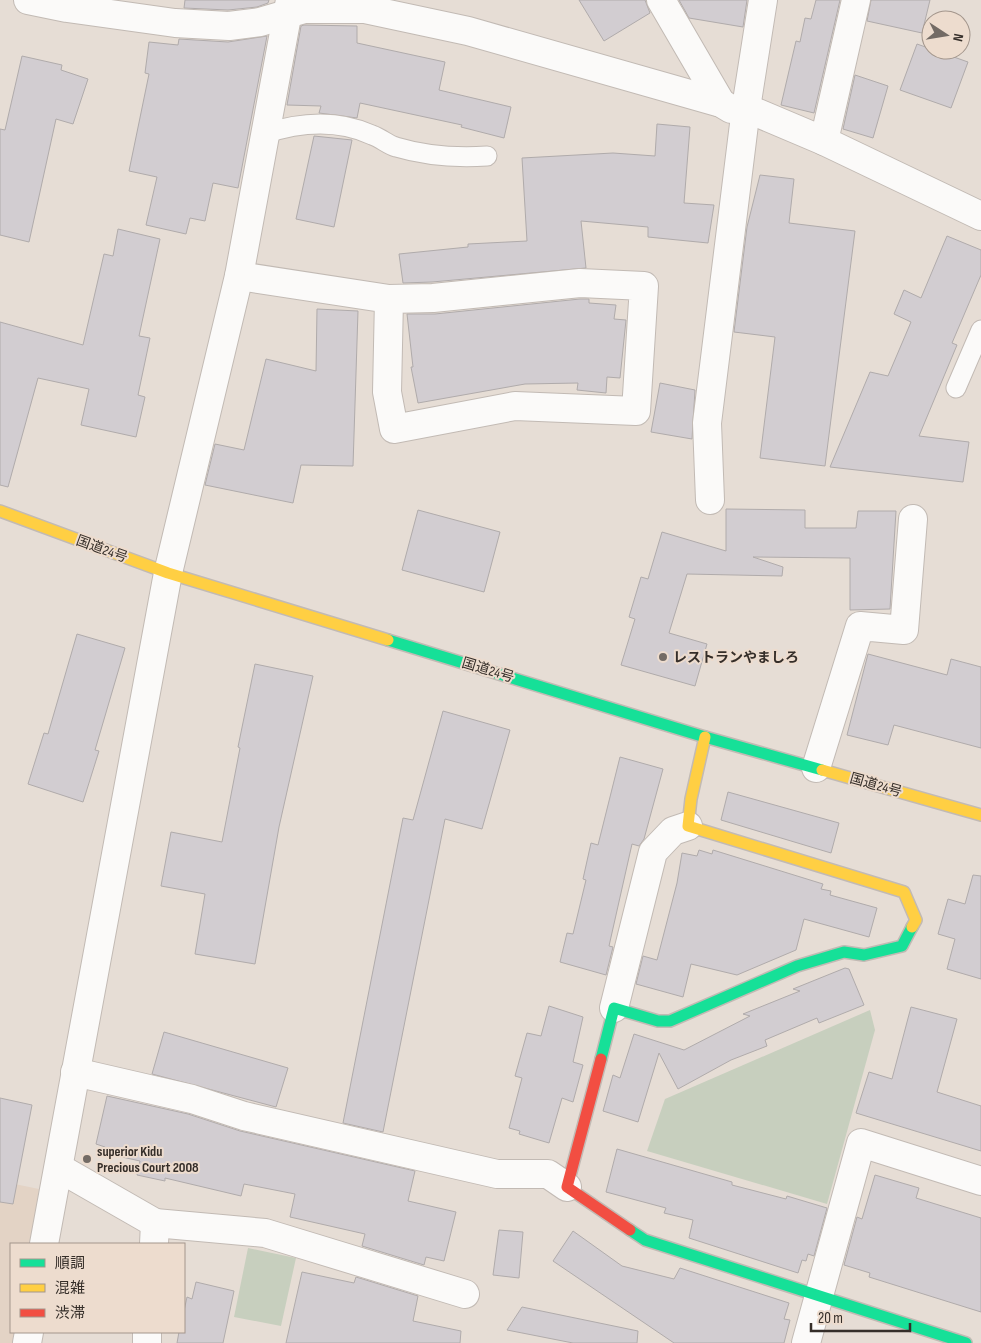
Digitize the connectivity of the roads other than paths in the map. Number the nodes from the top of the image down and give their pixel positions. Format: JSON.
{"nodes":[{"id":1,"x":28,"y":0,"type":"edge"},
{"id":2,"x":661,"y":0,"type":"edge"},
{"id":3,"x":763,"y":0,"type":"edge"},
{"id":4,"x":856,"y":0,"type":"edge"},
{"id":5,"x":288,"y":8,"type":"edge"},
{"id":6,"x":734,"y":105,"type":"junction"},
{"id":7,"x":264,"y":134,"type":"junction"},
{"id":8,"x":824,"y":141,"type":"junction"},
{"id":9,"x":487,"y":156,"type":"dead end"},
{"id":10,"x":981,"y":216,"type":"edge"},
{"id":11,"x":239,"y":276,"type":"junction"},
{"id":12,"x":389,"y":299,"type":"junction"},
{"id":13,"x":981,"y":330,"type":"edge"},
{"id":14,"x":956,"y":388,"type":"dead end"},
{"id":15,"x":710,"y":500,"type":"dead end"},
{"id":16,"x":0,"y":511,"type":"edge"},
{"id":17,"x":913,"y":519,"type":"dead end"},
{"id":18,"x":168,"y":573,"type":"junction"},
{"id":19,"x":705,"y":736,"type":"junction"},
{"id":20,"x":816,"y":768,"type":"junction"},
{"id":21,"x":981,"y":815,"type":"edge"},
{"id":22,"x":688,"y":826,"type":"junction"},
{"id":23,"x":614,"y":1008,"type":"junction"},
{"id":24,"x":75,"y":1072,"type":"junction"},
{"id":25,"x":59,"y":1168,"type":"junction"},
{"id":26,"x":981,"y":1181,"type":"edge"},
{"id":27,"x":567,"y":1187,"type":"junction"},
{"id":28,"x":154,"y":1234,"type":"edge"},
{"id":29,"x":44,"y":1243,"type":"edge"},
{"id":30,"x":465,"y":1294,"type":"dead end"},
{"id":31,"x":820,"y":1295,"type":"junction"},
{"id":32,"x":806,"y":1343,"type":"edge"},
{"id":33,"x":966,"y":1343,"type":"edge"}],
"edges":[{"from":1,"to":5,"type":"street"},
{"from":2,"to":6,"type":"street"},
{"from":3,"to":6,"type":"street"},
{"from":4,"to":8,"type":"street"},
{"from":5,"to":6,"type":"street"},
{"from":5,"to":7,"type":"street"},
{"from":6,"to":8,"type":"street"},
{"from":6,"to":15,"type":"street"},
{"from":7,"to":9,"type":"lane"},
{"from":7,"to":11,"type":"street"},
{"from":8,"to":10,"type":"street"},
{"from":11,"to":12,"type":"street"},
{"from":11,"to":18,"type":"street"},
{"from":12,"to":12,"type":"street"},
{"from":13,"to":14,"type":"lane"},
{"from":16,"to":18,"type":"main road","name":"国道24号"},
{"from":17,"to":20,"type":"street"},
{"from":18,"to":19,"type":"main road","name":"国道24号"},
{"from":18,"to":24,"type":"street"},
{"from":19,"to":20,"type":"main road","name":"国道24号"},
{"from":19,"to":22,"type":"main road"},
{"from":20,"to":21,"type":"main road","name":"国道24号"},
{"from":22,"to":23,"type":"street"},
{"from":22,"to":23,"type":"main road"},
{"from":23,"to":27,"type":"main road"},
{"from":24,"to":25,"type":"street"},
{"from":24,"to":27,"type":"street"},
{"from":25,"to":28,"type":"street"},
{"from":25,"to":29,"type":"street"},
{"from":26,"to":31,"type":"street"},
{"from":27,"to":31,"type":"main road"},
{"from":28,"to":30,"type":"street"},
{"from":31,"to":32,"type":"street"},
{"from":31,"to":33,"type":"main road"}]}
